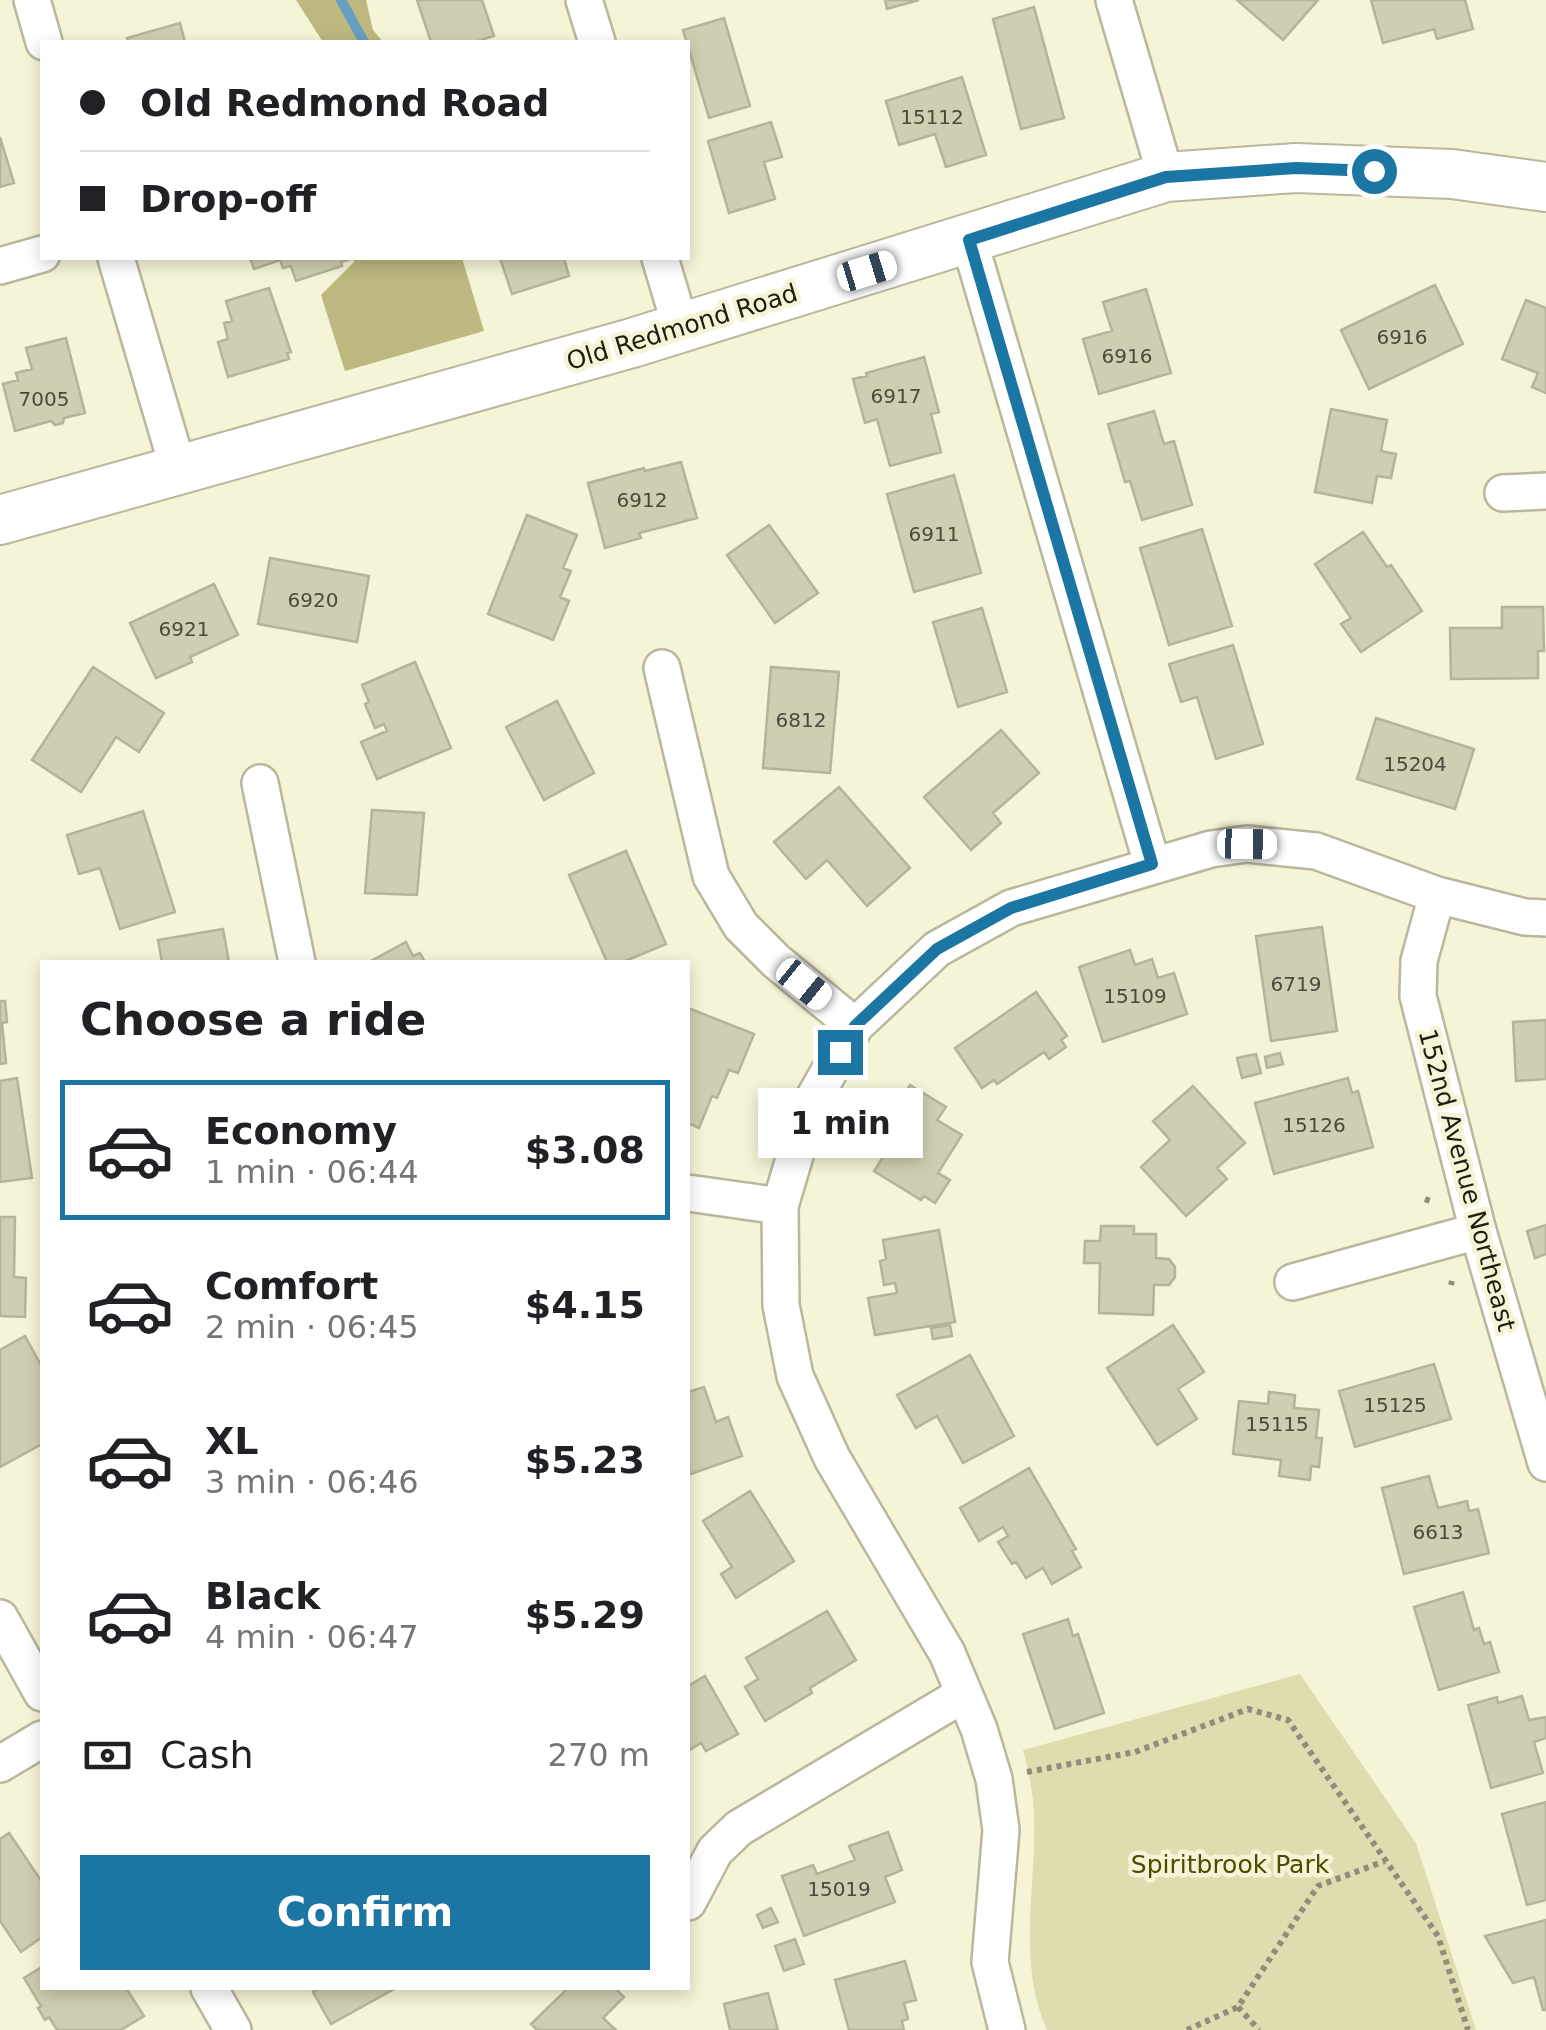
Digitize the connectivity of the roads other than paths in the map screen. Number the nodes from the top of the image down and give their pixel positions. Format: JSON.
{"nodes":[{"id":1,"x":32,"y":0,"type":"edge"},
{"id":2,"x":584,"y":0,"type":"edge"},
{"id":3,"x":1114,"y":0,"type":"edge"},
{"id":4,"x":43,"y":40,"type":"edge"},
{"id":5,"x":596,"y":40,"type":"edge"},
{"id":6,"x":1166,"y":177,"type":"junction"},
{"id":7,"x":1546,"y":188,"type":"edge"},
{"id":8,"x":969,"y":240,"type":"junction"},
{"id":9,"x":40,"y":255,"type":"edge"},
{"id":10,"x":117,"y":260,"type":"edge"},
{"id":11,"x":661,"y":260,"type":"edge"},
{"id":12,"x":0,"y":266,"type":"edge"},
{"id":13,"x":681,"y":328,"type":"junction"},
{"id":14,"x":178,"y":468,"type":"junction"},
{"id":15,"x":1546,"y":492,"type":"edge"},
{"id":16,"x":1503,"y":493,"type":"dead end"},
{"id":17,"x":0,"y":520,"type":"edge"},
{"id":18,"x":662,"y":668,"type":"dead end"},
{"id":19,"x":260,"y":783,"type":"dead end"},
{"id":20,"x":1152,"y":864,"type":"junction"},
{"id":21,"x":1437,"y":895,"type":"junction"},
{"id":22,"x":1546,"y":918,"type":"edge"},
{"id":23,"x":297,"y":960,"type":"edge"},
{"id":24,"x":855,"y":1026,"type":"junction"},
{"id":25,"x":690,"y":1194,"type":"edge"},
{"id":26,"x":780,"y":1206,"type":"junction"},
{"id":27,"x":1478,"y":1231,"type":"junction"},
{"id":28,"x":1292,"y":1282,"type":"dead end"},
{"id":29,"x":1546,"y":1463,"type":"edge"},
{"id":30,"x":0,"y":1618,"type":"edge"},
{"id":31,"x":40,"y":1688,"type":"edge"},
{"id":32,"x":964,"y":1694,"type":"junction"},
{"id":33,"x":40,"y":1740,"type":"edge"},
{"id":34,"x":0,"y":1764,"type":"edge"},
{"id":35,"x":690,"y":1898,"type":"edge"},
{"id":36,"x":211,"y":1990,"type":"edge"},
{"id":37,"x":234,"y":2030,"type":"edge"},
{"id":38,"x":1007,"y":2030,"type":"edge"}],
"edges":[{"from":1,"to":4,"type":"street"},
{"from":2,"to":5,"type":"street"},
{"from":3,"to":6,"type":"street"},
{"from":6,"to":7,"type":"main road","name":"Old Redmond Road"},
{"from":6,"to":8,"type":"main road","name":"Old Redmond Road"},
{"from":8,"to":13,"type":"main road","name":"Old Redmond Road"},
{"from":8,"to":20,"type":"street"},
{"from":9,"to":12,"type":"street"},
{"from":10,"to":14,"type":"street"},
{"from":11,"to":13,"type":"street"},
{"from":13,"to":14,"type":"main road","name":"Old Redmond Road"},
{"from":14,"to":17,"type":"main road","name":"Old Redmond Road"},
{"from":15,"to":16,"type":"street"},
{"from":18,"to":24,"type":"street"},
{"from":19,"to":23,"type":"street"},
{"from":20,"to":21,"type":"street"},
{"from":20,"to":24,"type":"street"},
{"from":21,"to":22,"type":"street"},
{"from":21,"to":27,"type":"street","name":"152nd Avenue Northeast"},
{"from":24,"to":26,"type":"street"},
{"from":25,"to":26,"type":"street"},
{"from":26,"to":32,"type":"street"},
{"from":27,"to":28,"type":"street"},
{"from":27,"to":29,"type":"street","name":"152nd Avenue Northeast"},
{"from":30,"to":31,"type":"street"},
{"from":32,"to":35,"type":"street"},
{"from":32,"to":38,"type":"street"},
{"from":33,"to":34,"type":"street"},
{"from":36,"to":37,"type":"street"}]}
